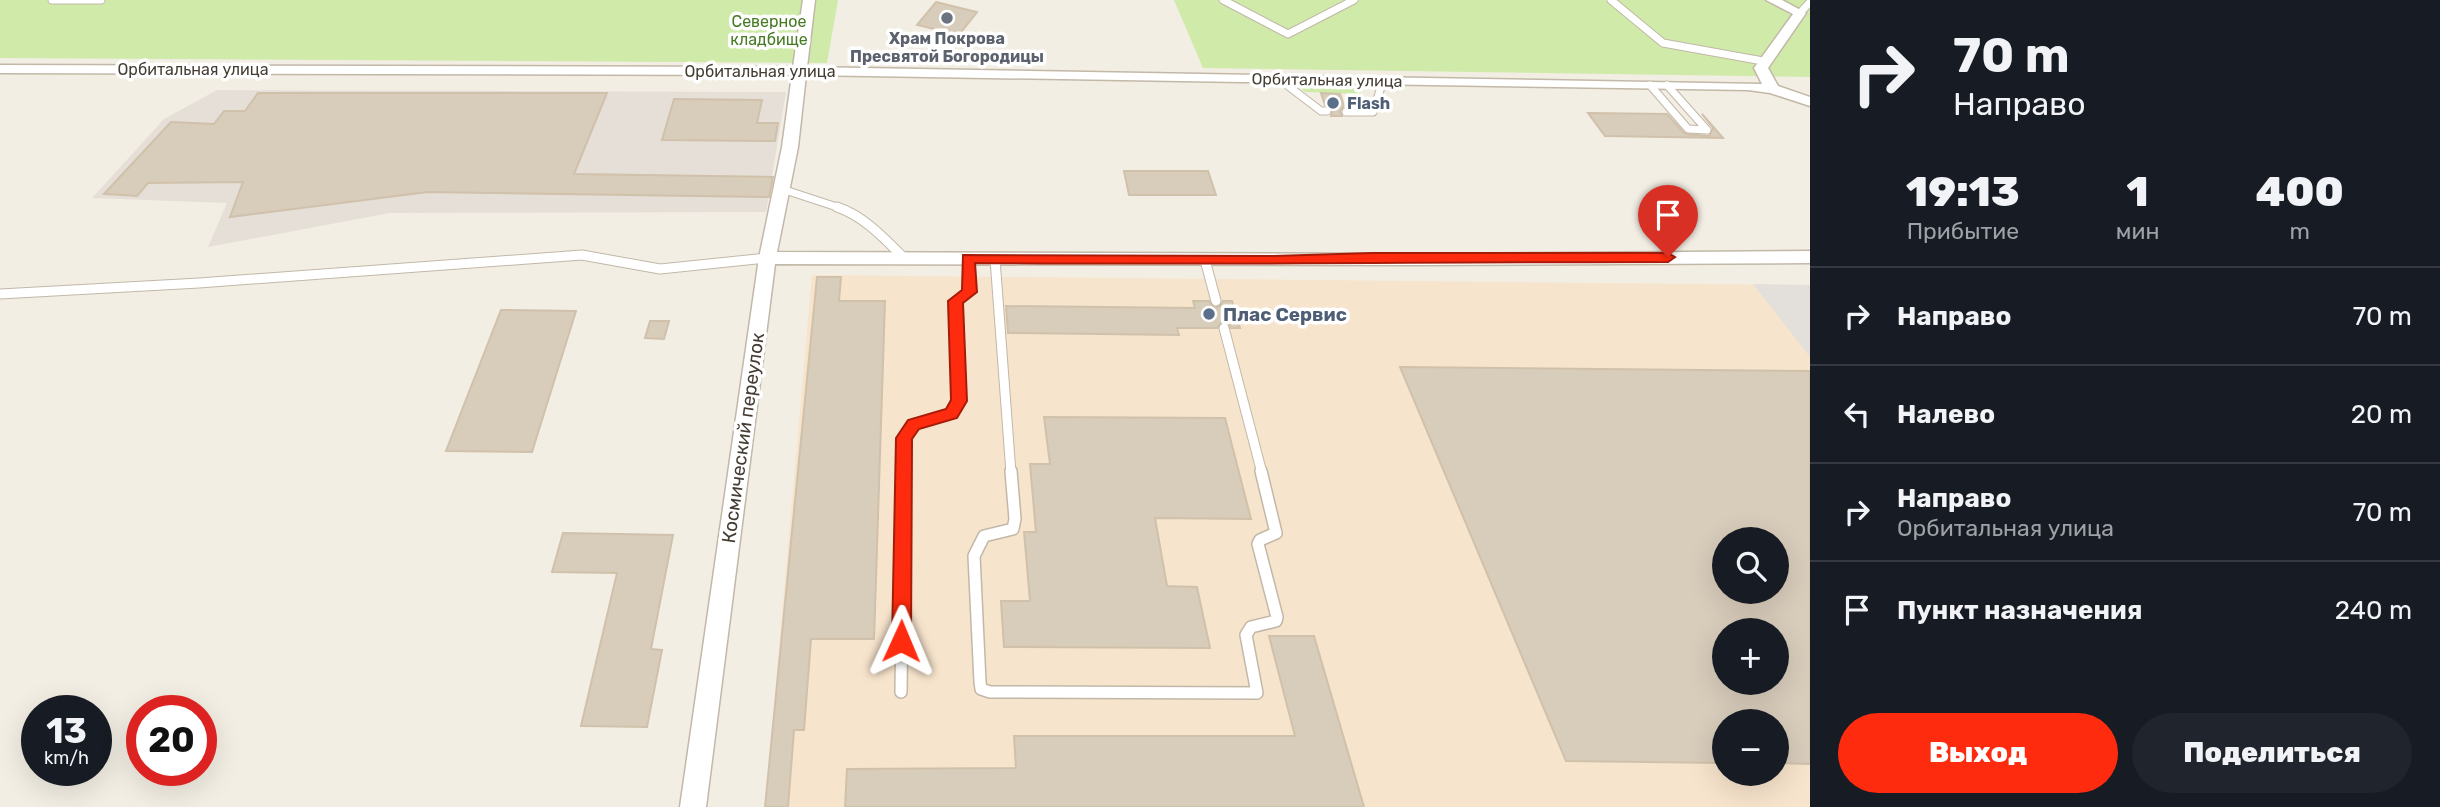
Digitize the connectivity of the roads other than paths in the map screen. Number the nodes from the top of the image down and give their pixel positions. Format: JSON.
{"nodes":[{"id":1,"x":52,"y":0,"type":"edge"},
{"id":2,"x":101,"y":0,"type":"edge"},
{"id":3,"x":809,"y":0,"type":"edge"},
{"id":4,"x":1223,"y":0,"type":"edge"},
{"id":5,"x":1354,"y":0,"type":"edge"},
{"id":6,"x":1611,"y":0,"type":"edge"},
{"id":7,"x":1772,"y":0,"type":"edge"},
{"id":8,"x":1810,"y":2,"type":"edge"},
{"id":9,"x":1800,"y":13,"type":"junction"},
{"id":10,"x":1763,"y":61,"type":"junction"},
{"id":11,"x":0,"y":69,"type":"edge"},
{"id":12,"x":799,"y":71,"type":"junction"},
{"id":13,"x":1279,"y":79,"type":"junction"},
{"id":14,"x":1383,"y":81,"type":"junction"},
{"id":15,"x":1650,"y":85,"type":"junction"},
{"id":16,"x":1667,"y":85,"type":"junction"},
{"id":17,"x":1772,"y":89,"type":"junction"},
{"id":18,"x":1810,"y":103,"type":"edge"},
{"id":19,"x":1326,"y":111,"type":"dead end"},
{"id":20,"x":1346,"y":111,"type":"dead end"},
{"id":21,"x":782,"y":189,"type":"junction"},
{"id":22,"x":767,"y":258,"type":"junction"},
{"id":23,"x":904,"y":258,"type":"junction"},
{"id":24,"x":968,"y":259,"type":"junction"},
{"id":25,"x":995,"y":259,"type":"junction"},
{"id":26,"x":1205,"y":260,"type":"junction"},
{"id":27,"x":1808,"y":260,"type":"edge"},
{"id":28,"x":0,"y":294,"type":"edge"},
{"id":29,"x":1216,"y":301,"type":"dead end"},
{"id":30,"x":1224,"y":328,"type":"dead end"},
{"id":31,"x":901,"y":691,"type":"dead end"},
{"id":32,"x":693,"y":807,"type":"edge"}],
"edges":[{"from":1,"to":2,"type":"lane"},
{"from":3,"to":12,"type":"street"},
{"from":4,"to":5,"type":"lane"},
{"from":6,"to":10,"type":"lane"},
{"from":7,"to":9,"type":"street"},
{"from":8,"to":9,"type":"lane"},
{"from":9,"to":10,"type":"street"},
{"from":10,"to":17,"type":"street"},
{"from":11,"to":12,"type":"street","name":"Орбитальная улица"},
{"from":12,"to":13,"type":"street","name":"Орбитальная улица"},
{"from":12,"to":21,"type":"street","name":"Космический переулок"},
{"from":13,"to":14,"type":"street","name":"Орбитальная улица"},
{"from":13,"to":19,"type":"lane"},
{"from":14,"to":15,"type":"street","name":"Орбитальная улица"},
{"from":14,"to":20,"type":"lane"},
{"from":15,"to":16,"type":"street","name":"Орбитальная улица"},
{"from":15,"to":16,"type":"lane"},
{"from":16,"to":17,"type":"street","name":"Орбитальная улица"},
{"from":17,"to":18,"type":"street","name":"Орбитальная улица"},
{"from":21,"to":22,"type":"street","name":"Космический переулок"},
{"from":21,"to":23,"type":"lane"},
{"from":22,"to":23,"type":"street"},
{"from":22,"to":28,"type":"lane"},
{"from":22,"to":32,"type":"street","name":"Космический переулок"},
{"from":23,"to":24,"type":"street"},
{"from":24,"to":25,"type":"street"},
{"from":24,"to":31,"type":"lane"},
{"from":25,"to":26,"type":"street"},
{"from":25,"to":30,"type":"lane"},
{"from":26,"to":27,"type":"street"},
{"from":26,"to":29,"type":"lane"}]}
